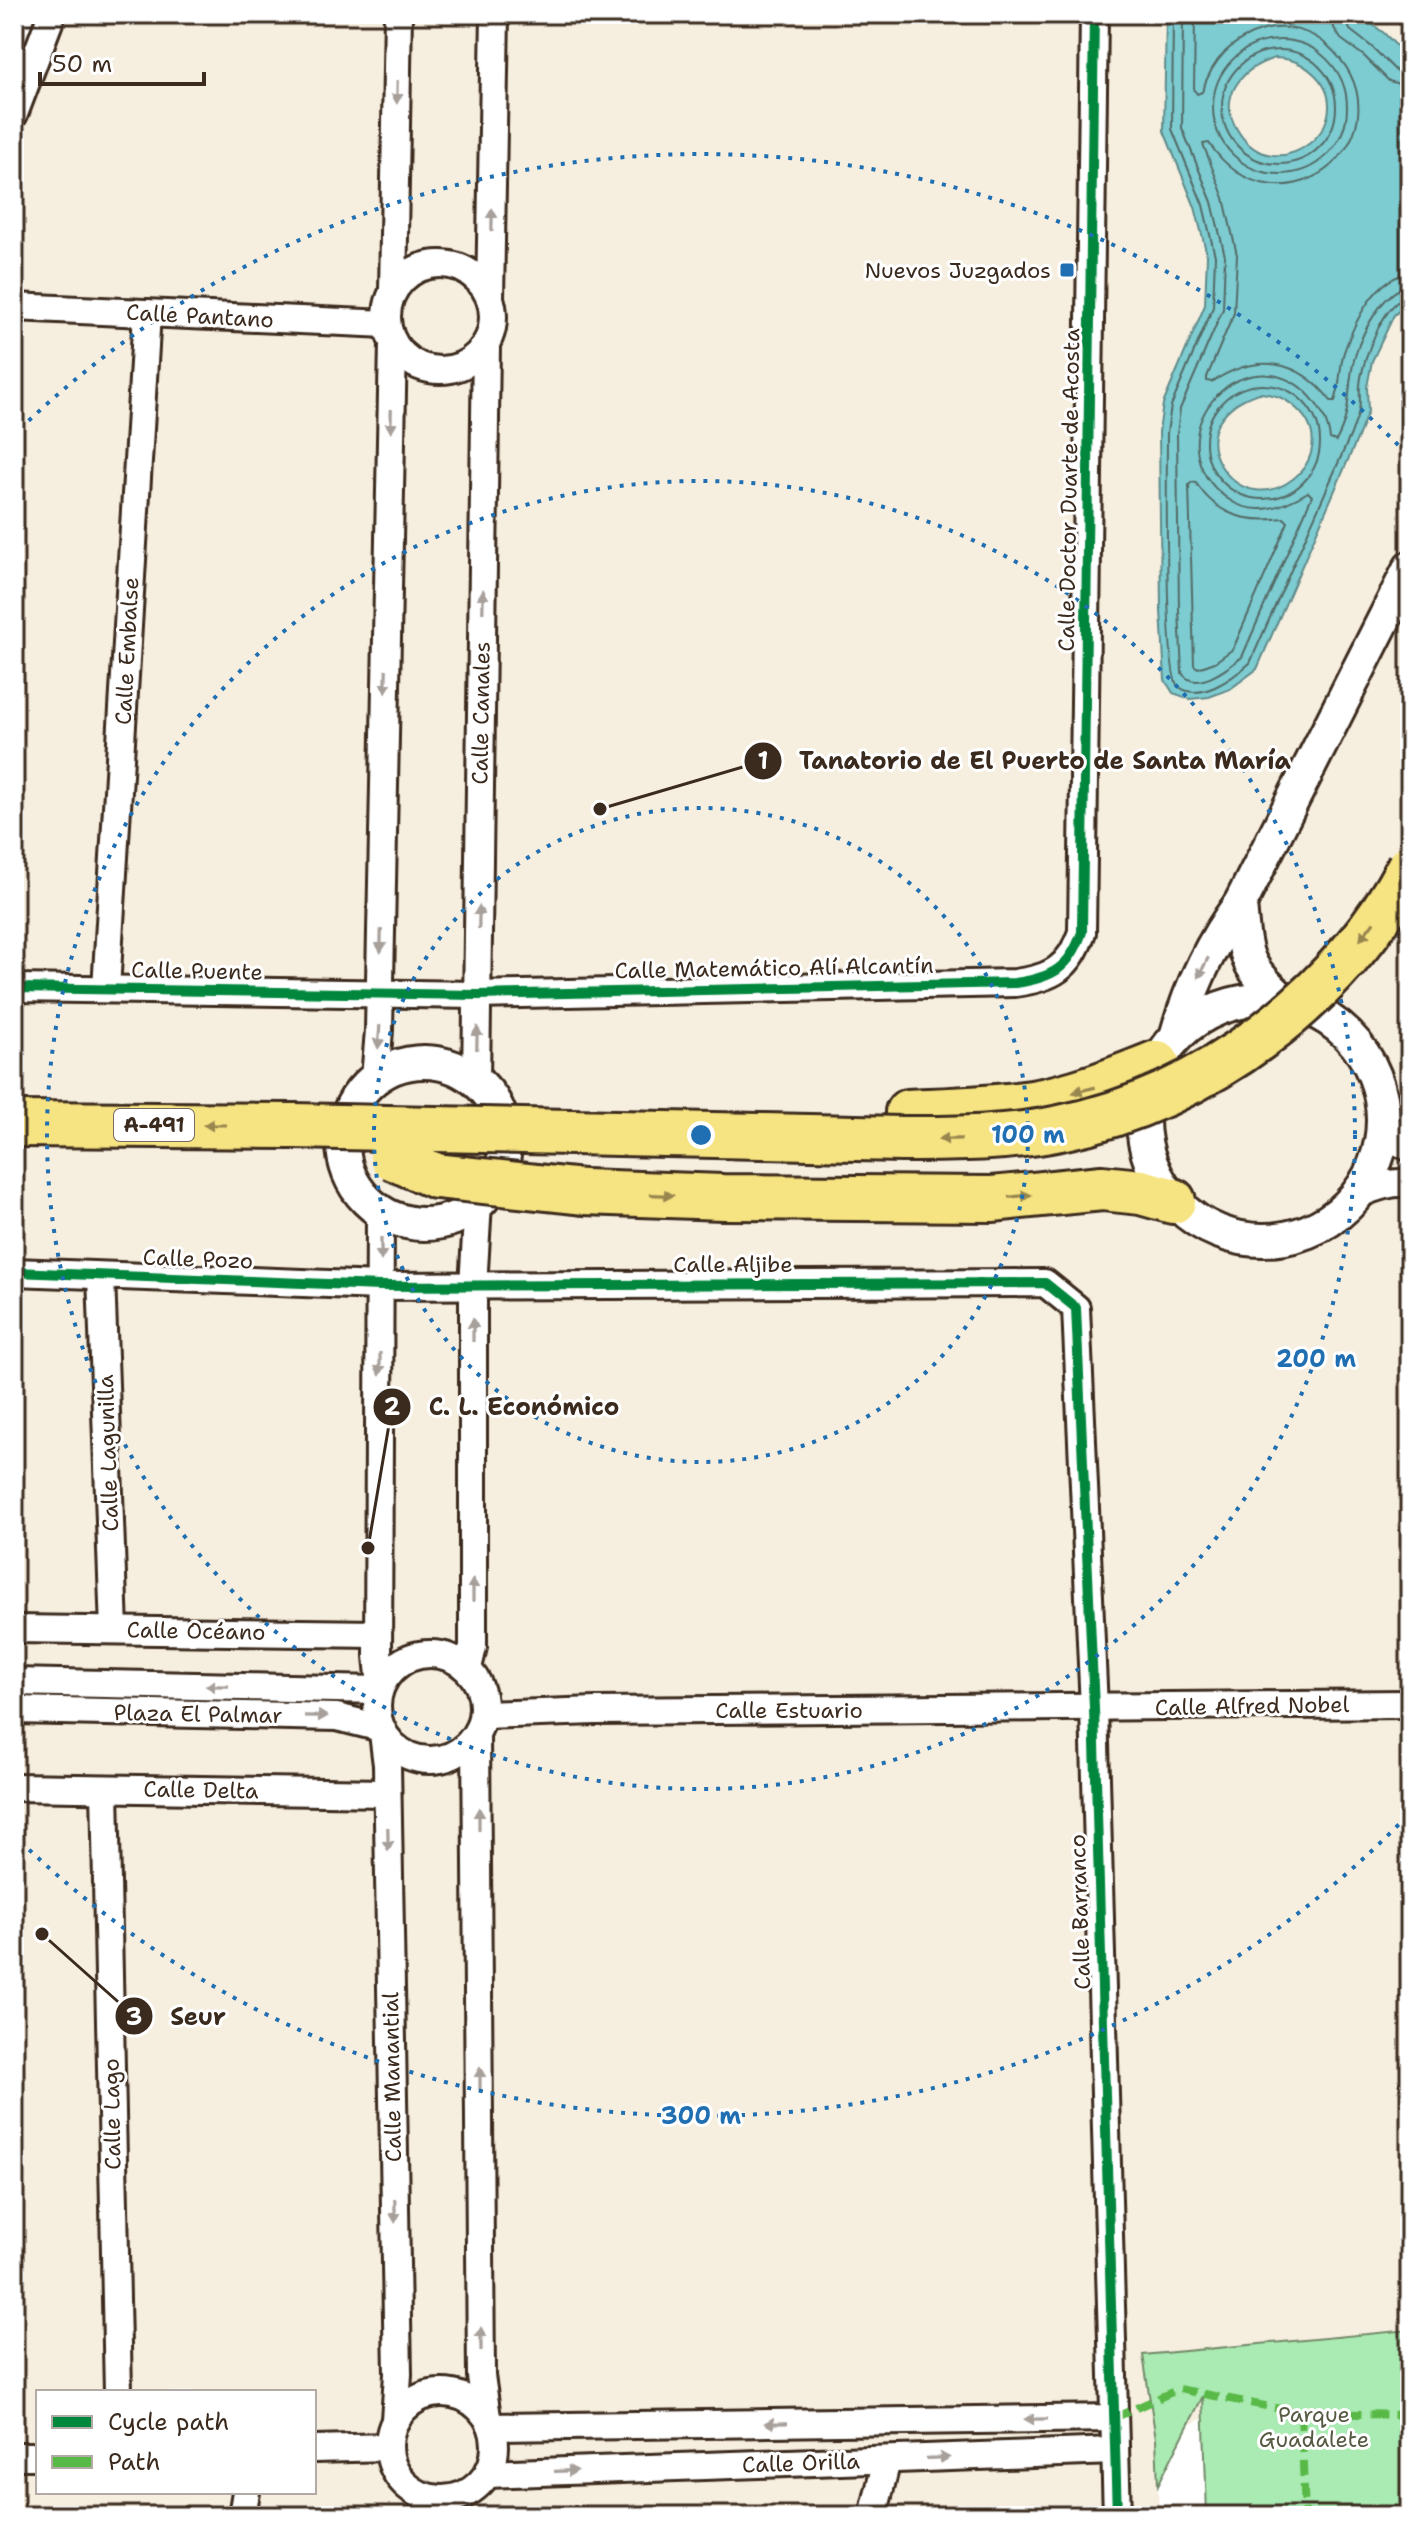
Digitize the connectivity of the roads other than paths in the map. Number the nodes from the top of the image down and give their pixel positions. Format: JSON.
{"nodes":[{"id":1,"x":52,"y":14,"type":"edge"},
{"id":2,"x":398,"y":14,"type":"edge"},
{"id":3,"x":495,"y":14,"type":"edge"},
{"id":4,"x":1094,"y":14,"type":"edge"},
{"id":5,"x":14,"y":114,"type":"edge"},
{"id":6,"x":393,"y":291,"type":"junction"},
{"id":7,"x":490,"y":298,"type":"junction"},
{"id":8,"x":14,"y":307,"type":"edge"},
{"id":9,"x":147,"y":313,"type":"junction"},
{"id":10,"x":390,"y":334,"type":"junction"},
{"id":11,"x":486,"y":345,"type":"junction"},
{"id":12,"x":1410,"y":568,"type":"edge"},
{"id":13,"x":1410,"y":866,"type":"edge"},
{"id":14,"x":1240,"y":904,"type":"junction"},
{"id":15,"x":1410,"y":920,"type":"edge"},
{"id":16,"x":1066,"y":963,"type":"joint"},
{"id":17,"x":14,"y":988,"type":"edge"},
{"id":18,"x":106,"y":989,"type":"junction"},
{"id":19,"x":380,"y":995,"type":"junction"},
{"id":20,"x":478,"y":995,"type":"junction"},
{"id":21,"x":1285,"y":1002,"type":"junction"},
{"id":22,"x":1167,"y":1050,"type":"junction"},
{"id":23,"x":375,"y":1079,"type":"junction"},
{"id":24,"x":476,"y":1081,"type":"junction"},
{"id":25,"x":1382,"y":1116,"type":"junction"},
{"id":26,"x":14,"y":1124,"type":"edge"},
{"id":27,"x":293,"y":1141,"type":"junction"},
{"id":28,"x":404,"y":1142,"type":"junction"},
{"id":29,"x":1410,"y":1148,"type":"edge"},
{"id":30,"x":14,"y":1153,"type":"edge"},
{"id":31,"x":1410,"y":1183,"type":"edge"},
{"id":32,"x":1356,"y":1195,"type":"junction"},
{"id":33,"x":1173,"y":1201,"type":"junction"},
{"id":34,"x":478,"y":1203,"type":"junction"},
{"id":35,"x":380,"y":1212,"type":"junction"},
{"id":36,"x":14,"y":1272,"type":"edge"},
{"id":37,"x":101,"y":1276,"type":"junction"},
{"id":38,"x":380,"y":1286,"type":"junction"},
{"id":39,"x":473,"y":1286,"type":"junction"},
{"id":40,"x":1076,"y":1308,"type":"joint"},
{"id":41,"x":14,"y":1629,"type":"edge"},
{"id":42,"x":114,"y":1630,"type":"junction"},
{"id":43,"x":378,"y":1634,"type":"junction"},
{"id":44,"x":468,"y":1668,"type":"junction"},
{"id":45,"x":14,"y":1682,"type":"edge"},
{"id":46,"x":380,"y":1688,"type":"junction"},
{"id":47,"x":1410,"y":1704,"type":"edge"},
{"id":48,"x":1094,"y":1708,"type":"junction"},
{"id":49,"x":14,"y":1710,"type":"edge"},
{"id":50,"x":480,"y":1725,"type":"junction"},
{"id":51,"x":382,"y":1731,"type":"junction"},
{"id":52,"x":14,"y":1787,"type":"edge"},
{"id":53,"x":105,"y":1789,"type":"junction"},
{"id":54,"x":387,"y":1793,"type":"junction"},
{"id":55,"x":118,"y":2390,"type":"edge"},
{"id":56,"x":1114,"y":2418,"type":"junction"},
{"id":57,"x":395,"y":2420,"type":"junction"},
{"id":58,"x":490,"y":2422,"type":"junction"},
{"id":59,"x":389,"y":2447,"type":"junction"},
{"id":60,"x":316,"y":2449,"type":"edge"},
{"id":61,"x":1114,"y":2451,"type":"junction"},
{"id":62,"x":14,"y":2456,"type":"edge"},
{"id":63,"x":36,"y":2456,"type":"edge"},
{"id":64,"x":887,"y":2460,"type":"junction"},
{"id":65,"x":488,"y":2474,"type":"junction"},
{"id":66,"x":246,"y":2494,"type":"edge"},
{"id":67,"x":452,"y":2508,"type":"edge"},
{"id":68,"x":242,"y":2516,"type":"edge"},
{"id":69,"x":873,"y":2516,"type":"edge"},
{"id":70,"x":1117,"y":2516,"type":"edge"}],
"edges":[{"from":1,"to":5,"type":"street"},
{"from":2,"to":6,"type":"street","one_way":true},
{"from":7,"to":3,"type":"street","one_way":true},
{"from":4,"to":16,"type":"street","name":"Calle Doctor Duarte de Acosta"},
{"from":6,"to":7,"type":"street"},
{"from":6,"to":10,"type":"street"},
{"from":7,"to":11,"type":"street"},
{"from":8,"to":9,"type":"street","name":"Calle Pantano"},
{"from":9,"to":10,"type":"street","name":"Calle Pantano"},
{"from":9,"to":18,"type":"street","name":"Calle Embalse"},
{"from":10,"to":11,"type":"street"},
{"from":10,"to":19,"type":"street","one_way":true},
{"from":20,"to":11,"type":"street","name":"Calle Canales","one_way":true},
{"from":12,"to":14,"type":"street"},
{"from":13,"to":28,"type":"highway","number":"A-491","one_way":true,"bridge":true},
{"from":14,"to":21,"type":"street"},
{"from":14,"to":22,"type":"street","one_way":true},
{"from":15,"to":28,"type":"highway","number":"A-491"},
{"from":16,"to":20,"type":"street","name":"Calle Matemático Alí Alcantín"},
{"from":17,"to":18,"type":"street","name":"Calle Puente"},
{"from":18,"to":19,"type":"street","name":"Calle Puente"},
{"from":19,"to":20,"type":"street","name":"Calle Matemático Alí Alcantín"},
{"from":19,"to":23,"type":"street","one_way":true},
{"from":24,"to":20,"type":"street","name":"Calle Canales","one_way":true},
{"from":21,"to":22,"type":"street"},
{"from":21,"to":25,"type":"street"},
{"from":22,"to":28,"type":"highway","one_way":true},
{"from":22,"to":33,"type":"street"},
{"from":23,"to":24,"type":"street"},
{"from":23,"to":35,"type":"street"},
{"from":24,"to":34,"type":"street"},
{"from":25,"to":29,"type":"street"},
{"from":25,"to":32,"type":"street"},
{"from":27,"to":26,"type":"highway","number":"A-491","one_way":true},
{"from":27,"to":28,"type":"highway","number":"A-491","bridge":true},
{"from":27,"to":30,"type":"highway","number":"A-491"},
{"from":28,"to":33,"type":"highway","one_way":true,"bridge":true},
{"from":31,"to":32,"type":"street"},
{"from":32,"to":33,"type":"street"},
{"from":34,"to":35,"type":"street"},
{"from":34,"to":39,"type":"street"},
{"from":35,"to":38,"type":"street","one_way":true},
{"from":36,"to":37,"type":"street","name":"Calle Pozo"},
{"from":37,"to":38,"type":"street","name":"Calle Pozo"},
{"from":37,"to":42,"type":"street","name":"Calle Lagunilla"},
{"from":38,"to":39,"type":"street","name":"Calle Aljibe"},
{"from":38,"to":43,"type":"street","one_way":true},
{"from":39,"to":40,"type":"street","name":"Calle Aljibe"},
{"from":44,"to":39,"type":"street","one_way":true},
{"from":40,"to":48,"type":"street","name":"Calle Barranco"},
{"from":41,"to":42,"type":"street","name":"Calle Océano"},
{"from":42,"to":43,"type":"street","name":"Calle Océano"},
{"from":43,"to":46,"type":"street"},
{"from":44,"to":46,"type":"street"},
{"from":44,"to":50,"type":"street"},
{"from":46,"to":45,"type":"street","name":"Plaza El Palmar","one_way":true},
{"from":46,"to":51,"type":"street"},
{"from":47,"to":48,"type":"street","name":"Calle Alfred Nobel"},
{"from":48,"to":50,"type":"street","name":"Calle Estuario"},
{"from":48,"to":56,"type":"street","name":"Calle Barranco"},
{"from":49,"to":51,"type":"street","name":"Plaza El Palmar","one_way":true},
{"from":50,"to":51,"type":"street"},
{"from":58,"to":50,"type":"street","one_way":true},
{"from":51,"to":54,"type":"street","name":"Calle Manantial"},
{"from":52,"to":53,"type":"street","name":"Calle Delta"},
{"from":53,"to":54,"type":"street","name":"Calle Delta"},
{"from":53,"to":55,"type":"street","name":"Calle Lago"},
{"from":54,"to":57,"type":"street","name":"Calle Manantial","one_way":true},
{"from":56,"to":58,"type":"street","name":"Calle Orilla","one_way":true},
{"from":56,"to":61,"type":"street","name":"Calle Barranco"},
{"from":57,"to":58,"type":"street"},
{"from":57,"to":59,"type":"street"},
{"from":58,"to":65,"type":"street"},
{"from":59,"to":60,"type":"street"},
{"from":59,"to":67,"type":"street"},
{"from":64,"to":61,"type":"street","name":"Calle Orilla","one_way":true},
{"from":61,"to":70,"type":"street","name":"Calle Barranco"},
{"from":62,"to":63,"type":"street"},
{"from":65,"to":64,"type":"street","name":"Calle Orilla","one_way":true},
{"from":64,"to":69,"type":"street"},
{"from":65,"to":67,"type":"street"},
{"from":66,"to":68,"type":"street"}]}
